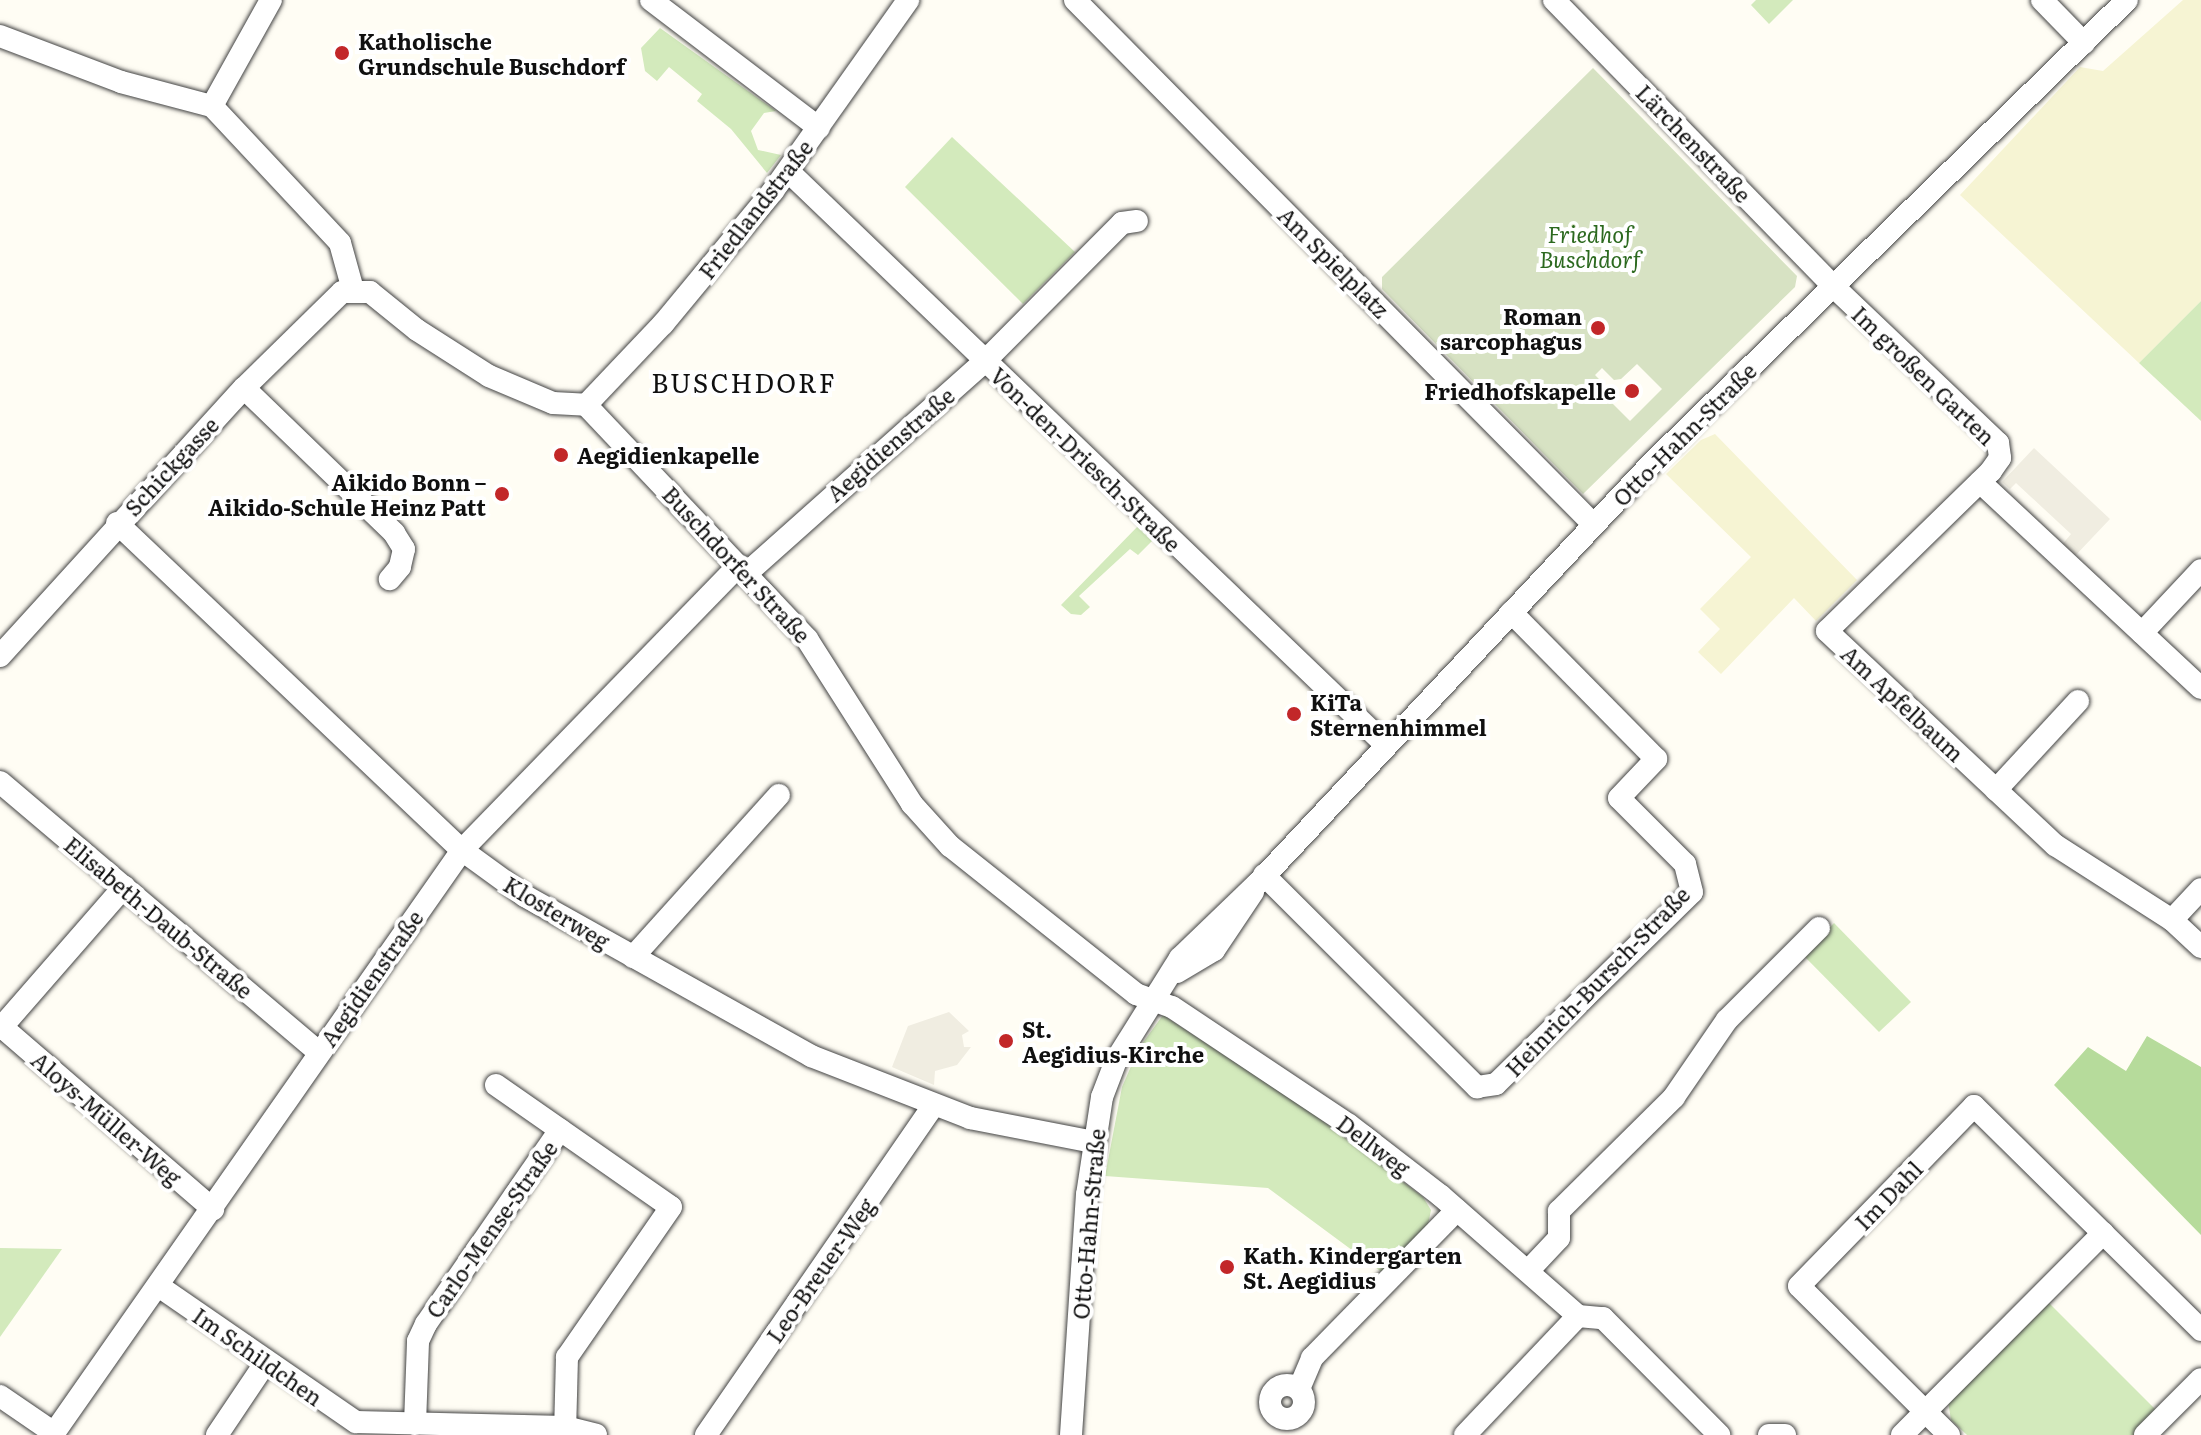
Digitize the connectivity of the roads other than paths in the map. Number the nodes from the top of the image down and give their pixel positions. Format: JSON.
{"nodes":[{"id":1,"x":271,"y":0,"type":"edge"},
{"id":2,"x":651,"y":0,"type":"edge"},
{"id":3,"x":908,"y":0,"type":"edge"},
{"id":4,"x":1075,"y":0,"type":"edge"},
{"id":5,"x":1554,"y":0,"type":"edge"},
{"id":6,"x":2042,"y":0,"type":"edge"},
{"id":7,"x":2127,"y":0,"type":"edge"},
{"id":8,"x":0,"y":36,"type":"edge"},
{"id":9,"x":2084,"y":43,"type":"junction"},
{"id":10,"x":212,"y":106,"type":"junction"},
{"id":11,"x":819,"y":128,"type":"junction"},
{"id":12,"x":788,"y":171,"type":"junction"},
{"id":13,"x":1137,"y":221,"type":"dead end"},
{"id":14,"x":1833,"y":286,"type":"junction"},
{"id":15,"x":353,"y":290,"type":"junction"},
{"id":16,"x":984,"y":362,"type":"junction"},
{"id":17,"x":244,"y":388,"type":"junction"},
{"id":18,"x":586,"y":405,"type":"junction"},
{"id":19,"x":1980,"y":482,"type":"junction"},
{"id":20,"x":117,"y":523,"type":"junction"},
{"id":21,"x":1593,"y":524,"type":"junction"},
{"id":22,"x":743,"y":569,"type":"junction"},
{"id":23,"x":2201,"y":570,"type":"edge"},
{"id":24,"x":390,"y":579,"type":"dead end"},
{"id":25,"x":1511,"y":612,"type":"junction"},
{"id":26,"x":2142,"y":633,"type":"junction"},
{"id":27,"x":0,"y":656,"type":"edge"},
{"id":28,"x":2201,"y":688,"type":"edge"},
{"id":29,"x":2078,"y":701,"type":"dead end"},
{"id":30,"x":1386,"y":745,"type":"junction"},
{"id":31,"x":0,"y":782,"type":"edge"},
{"id":32,"x":1996,"y":790,"type":"junction"},
{"id":33,"x":779,"y":795,"type":"dead end"},
{"id":34,"x":462,"y":850,"type":"junction"},
{"id":35,"x":1261,"y":880,"type":"junction"},
{"id":36,"x":124,"y":887,"type":"junction"},
{"id":37,"x":2201,"y":889,"type":"edge"},
{"id":38,"x":2172,"y":920,"type":"junction"},
{"id":39,"x":1819,"y":928,"type":"dead end"},
{"id":40,"x":2201,"y":947,"type":"edge"},
{"id":41,"x":633,"y":957,"type":"junction"},
{"id":42,"x":1158,"y":990,"type":"junction"},
{"id":43,"x":1,"y":1028,"type":"edge"},
{"id":44,"x":318,"y":1052,"type":"junction"},
{"id":45,"x":496,"y":1085,"type":"dead end"},
{"id":46,"x":934,"y":1105,"type":"junction"},
{"id":47,"x":560,"y":1130,"type":"junction"},
{"id":48,"x":1094,"y":1142,"type":"junction"},
{"id":49,"x":213,"y":1209,"type":"junction"},
{"id":50,"x":1457,"y":1210,"type":"junction"},
{"id":51,"x":2103,"y":1233,"type":"junction"},
{"id":52,"x":1528,"y":1271,"type":"junction"},
{"id":53,"x":160,"y":1287,"type":"junction"},
{"id":54,"x":1578,"y":1316,"type":"junction"},
{"id":55,"x":2201,"y":1330,"type":"edge"},
{"id":56,"x":266,"y":1362,"type":"junction"},
{"id":57,"x":2201,"y":1379,"type":"edge"},
{"id":58,"x":0,"y":1396,"type":"edge"},
{"id":59,"x":1925,"y":1411,"type":"junction"},
{"id":60,"x":1274,"y":1425,"type":"edge"},
{"id":61,"x":417,"y":1427,"type":"edge"},
{"id":62,"x":565,"y":1431,"type":"edge"},
{"id":63,"x":54,"y":1433,"type":"edge"},
{"id":64,"x":217,"y":1435,"type":"edge"},
{"id":65,"x":596,"y":1435,"type":"edge"},
{"id":66,"x":706,"y":1435,"type":"edge"},
{"id":67,"x":1071,"y":1435,"type":"edge"},
{"id":68,"x":1465,"y":1435,"type":"edge"},
{"id":69,"x":1719,"y":1435,"type":"edge"},
{"id":70,"x":1769,"y":1435,"type":"edge"},
{"id":71,"x":1785,"y":1435,"type":"edge"},
{"id":72,"x":1902,"y":1435,"type":"edge"},
{"id":73,"x":1949,"y":1435,"type":"edge"},
{"id":74,"x":2145,"y":1435,"type":"edge"}],
"edges":[{"from":1,"to":10,"type":"street"},
{"from":2,"to":11,"type":"street"},
{"from":3,"to":11,"type":"street","name":"Friedlandstraße"},
{"from":4,"to":21,"type":"street","name":"Am Spielplatz"},
{"from":5,"to":14,"type":"street","name":"Lärchenstraße"},
{"from":6,"to":9,"type":"street"},
{"from":7,"to":9,"type":"street","name":"Otto-Hahn-Straße"},
{"from":8,"to":10,"type":"street"},
{"from":9,"to":14,"type":"street","name":"Otto-Hahn-Straße"},
{"from":10,"to":15,"type":"street"},
{"from":11,"to":12,"type":"street","name":"Friedlandstraße"},
{"from":12,"to":16,"type":"street","name":"Von-den-Driesch-Straße"},
{"from":12,"to":18,"type":"street","name":"Friedlandstraße"},
{"from":13,"to":16,"type":"street","name":"Aegidienstraße"},
{"from":14,"to":19,"type":"street","name":"Im großen Garten"},
{"from":14,"to":21,"type":"street","name":"Otto-Hahn-Straße"},
{"from":15,"to":17,"type":"street","name":"Schickgasse"},
{"from":15,"to":18,"type":"street"},
{"from":16,"to":22,"type":"street","name":"Aegidienstraße"},
{"from":16,"to":30,"type":"street","name":"Von-den-Driesch-Straße"},
{"from":17,"to":20,"type":"street","name":"Schickgasse"},
{"from":17,"to":24,"type":"street"},
{"from":18,"to":22,"type":"street","name":"Buschdorfer Straße"},
{"from":19,"to":26,"type":"street","name":"Im großen Garten"},
{"from":19,"to":32,"type":"street","name":"Am Apfelbaum"},
{"from":20,"to":27,"type":"street","name":"Schickgasse"},
{"from":20,"to":34,"type":"street","name":"Klosterweg"},
{"from":21,"to":25,"type":"street","name":"Otto-Hahn-Straße"},
{"from":22,"to":34,"type":"street","name":"Aegidienstraße"},
{"from":22,"to":42,"type":"street","name":"Buschdorfer Straße"},
{"from":23,"to":26,"type":"street"},
{"from":25,"to":30,"type":"street","name":"Otto-Hahn-Straße"},
{"from":25,"to":35,"type":"street","name":"Heinrich-Bursch-Straße"},
{"from":26,"to":28,"type":"street","name":"Im großen Garten"},
{"from":29,"to":32,"type":"street"},
{"from":30,"to":35,"type":"street","name":"Otto-Hahn-Straße"},
{"from":31,"to":36,"type":"street","name":"Elisabeth-Daub-Straße"},
{"from":32,"to":38,"type":"street","name":"Am Apfelbaum"},
{"from":33,"to":41,"type":"street"},
{"from":34,"to":41,"type":"street","name":"Klosterweg"},
{"from":34,"to":44,"type":"street","name":"Aegidienstraße"},
{"from":35,"to":42,"type":"street","name":"Otto-Hahn-Straße"},
{"from":36,"to":43,"type":"street"},
{"from":36,"to":44,"type":"street","name":"Elisabeth-Daub-Straße"},
{"from":37,"to":38,"type":"street"},
{"from":38,"to":40,"type":"street","name":"Am Apfelbaum"},
{"from":39,"to":52,"type":"street"},
{"from":41,"to":46,"type":"street","name":"Klosterweg"},
{"from":42,"to":48,"type":"street","name":"Otto-Hahn-Straße"},
{"from":42,"to":50,"type":"street","name":"Dellweg"},
{"from":43,"to":49,"type":"street","name":"Aloys-Müller-Weg"},
{"from":44,"to":49,"type":"street","name":"Aegidienstraße"},
{"from":45,"to":47,"type":"street"},
{"from":46,"to":48,"type":"street","name":"Klosterweg"},
{"from":46,"to":66,"type":"street","name":"Leo-Breuer-Weg"},
{"from":47,"to":61,"type":"street","name":"Carlo-Mense-Straße"},
{"from":47,"to":62,"type":"street"},
{"from":48,"to":67,"type":"street","name":"Otto-Hahn-Straße"},
{"from":49,"to":53,"type":"street","name":"Aegidienstraße"},
{"from":50,"to":52,"type":"street","name":"Dellweg"},
{"from":50,"to":60,"type":"street"},
{"from":51,"to":55,"type":"street","name":"Im Dahl"},
{"from":51,"to":59,"type":"street"},
{"from":51,"to":59,"type":"street","name":"Im Dahl"},
{"from":52,"to":54,"type":"street","name":"Dellweg"},
{"from":53,"to":56,"type":"street","name":"Im Schildchen"},
{"from":53,"to":63,"type":"street","name":"Aegidienstraße"},
{"from":54,"to":68,"type":"street"},
{"from":54,"to":69,"type":"street","name":"Dellweg"},
{"from":56,"to":61,"type":"street","name":"Im Schildchen"},
{"from":56,"to":64,"type":"street"},
{"from":57,"to":74,"type":"street"},
{"from":58,"to":63,"type":"street"},
{"from":59,"to":72,"type":"street"},
{"from":59,"to":73,"type":"street","name":"Im Dahl"},
{"from":61,"to":62,"type":"street","name":"Im Schildchen"},
{"from":62,"to":65,"type":"street","name":"Im Schildchen"},
{"from":70,"to":71,"type":"street"}]}
